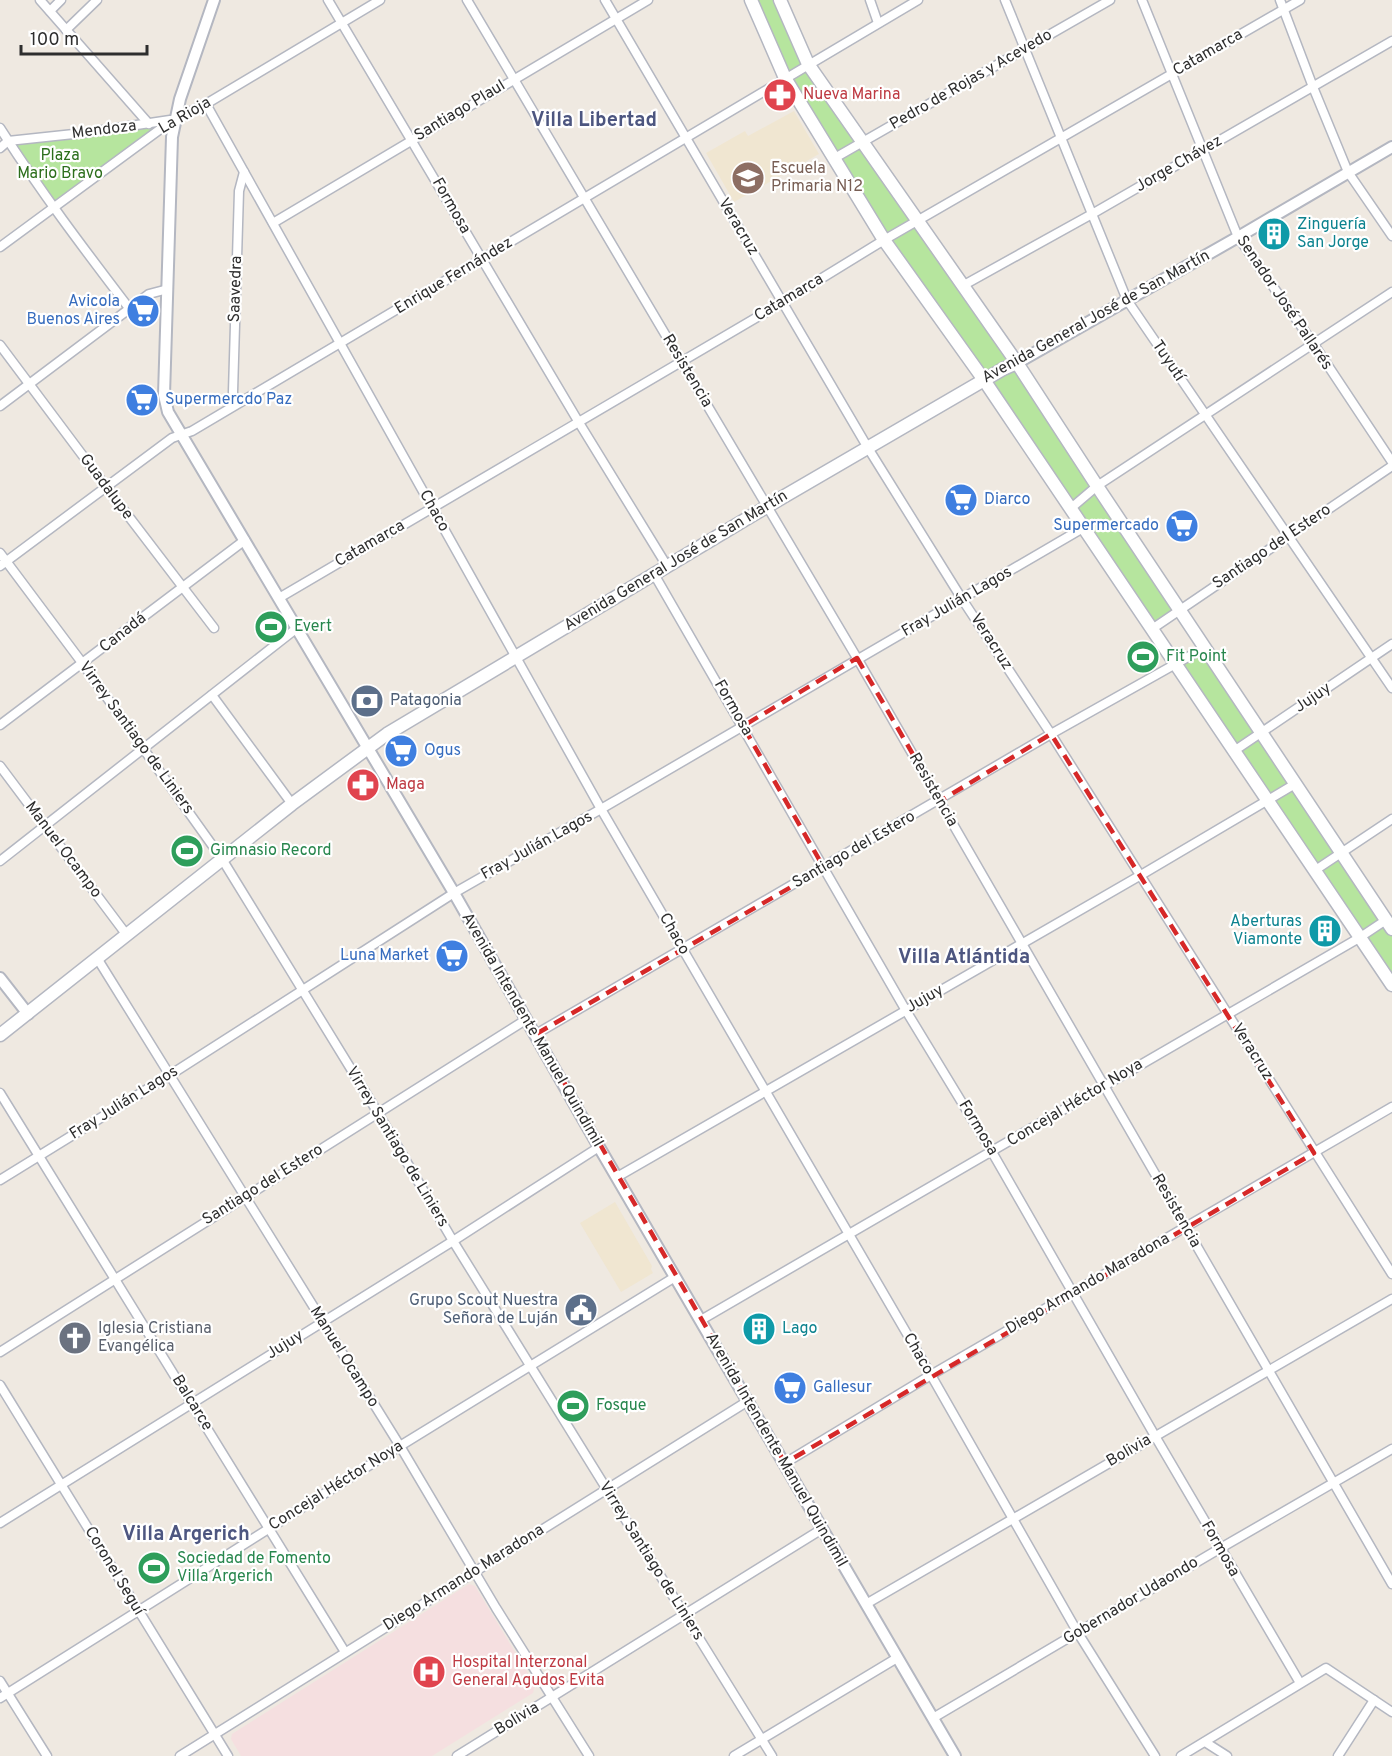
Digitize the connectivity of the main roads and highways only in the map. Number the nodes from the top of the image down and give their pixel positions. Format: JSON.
{"nodes":[{"id":1,"x":751,"y":0,"type":"edge"},
{"id":2,"x":780,"y":0,"type":"edge"},
{"id":3,"x":1017,"y":363,"type":"junction"},
{"id":4,"x":984,"y":380,"type":"junction"},
{"id":5,"x":1389,"y":925,"type":"edge"},
{"id":6,"x":1392,"y":985,"type":"edge"},
{"id":7,"x":0,"y":1035,"type":"edge"}],
"edges":[{"from":1,"to":4,"type":"main road"},
{"from":2,"to":3,"type":"main road"},
{"from":3,"to":4,"type":"main road","name":"Avenida General José de San Martín"},
{"from":3,"to":5,"type":"main road"},
{"from":4,"to":6,"type":"main road"},
{"from":4,"to":7,"type":"main road","name":"Avenida General José de San Martín"}]}
